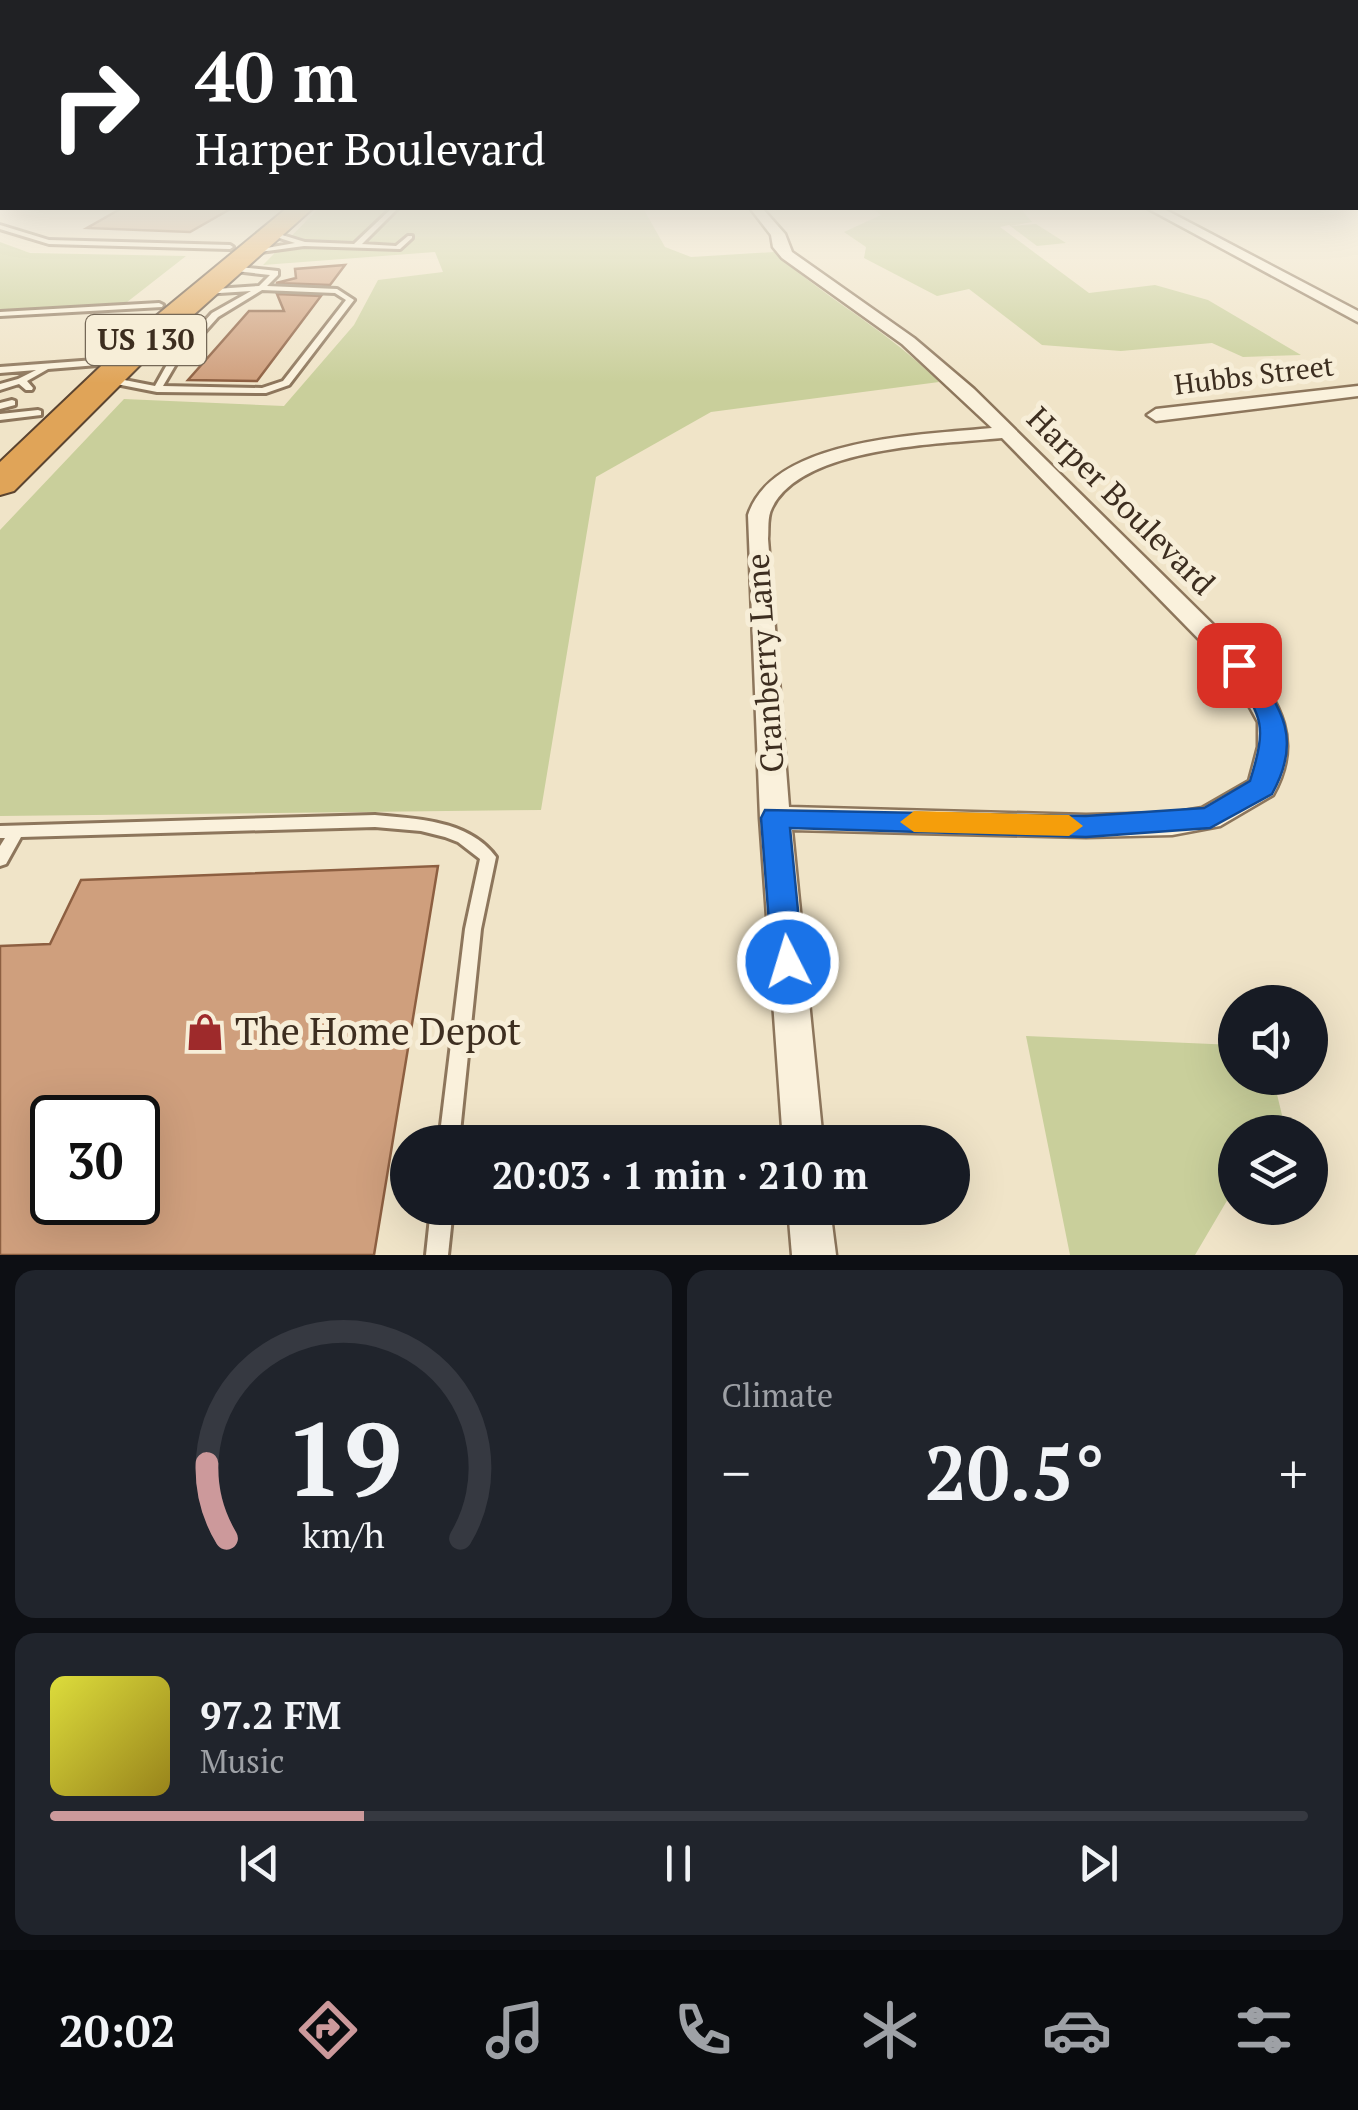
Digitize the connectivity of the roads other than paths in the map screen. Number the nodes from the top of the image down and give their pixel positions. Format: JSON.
{"nodes":[{"id":1,"x":216,"y":266,"type":"edge"},
{"id":2,"x":226,"y":266,"type":"edge"},
{"id":3,"x":270,"y":266,"type":"edge"},
{"id":4,"x":799,"y":266,"type":"edge"},
{"id":5,"x":1261,"y":266,"type":"edge"},
{"id":6,"x":261,"y":288,"type":"junction"},
{"id":7,"x":199,"y":292,"type":"junction"},
{"id":8,"x":159,"y":305,"type":"junction"},
{"id":9,"x":0,"y":314,"type":"edge"},
{"id":10,"x":1358,"y":317,"type":"edge"},
{"id":11,"x":50,"y":365,"type":"junction"},
{"id":12,"x":0,"y":370,"type":"edge"},
{"id":13,"x":101,"y":371,"type":"junction"},
{"id":14,"x":0,"y":387,"type":"edge"},
{"id":15,"x":157,"y":389,"type":"junction"},
{"id":16,"x":1358,"y":390,"type":"edge"},
{"id":17,"x":23,"y":395,"type":"junction"},
{"id":18,"x":0,"y":406,"type":"edge"},
{"id":19,"x":1156,"y":415,"type":"dead end"},
{"id":20,"x":0,"y":417,"type":"edge"},
{"id":21,"x":1006,"y":432,"type":"junction"},
{"id":22,"x":0,"y":449,"type":"edge"},
{"id":23,"x":0,"y":482,"type":"edge"},
{"id":24,"x":774,"y":818,"type":"junction"},
{"id":25,"x":8,"y":832,"type":"edge"},
{"id":26,"x":0,"y":860,"type":"edge"},
{"id":27,"x":452,"y":1125,"type":"edge"},
{"id":28,"x":802,"y":1125,"type":"edge"},
{"id":29,"x":440,"y":1225,"type":"edge"},
{"id":30,"x":811,"y":1225,"type":"edge"},
{"id":31,"x":437,"y":1255,"type":"edge"},
{"id":32,"x":814,"y":1255,"type":"edge"}],
"edges":[{"from":1,"to":8,"type":"highway","number":"US 130"},
{"from":2,"to":7,"type":"highway","number":"US 130"},
{"from":3,"to":6,"type":"lane"},
{"from":4,"to":21,"type":"street","name":"Harper Boulevard"},
{"from":5,"to":10,"type":"street"},
{"from":6,"to":7,"type":"lane"},
{"from":6,"to":15,"type":"lane"},
{"from":6,"to":15,"type":"lane"},
{"from":7,"to":13,"type":"highway","number":"US 130"},
{"from":8,"to":9,"type":"lane"},
{"from":8,"to":13,"type":"highway","number":"US 130"},
{"from":11,"to":12,"type":"lane"},
{"from":11,"to":13,"type":"lane"},
{"from":11,"to":17,"type":"lane"},
{"from":13,"to":15,"type":"lane"},
{"from":13,"to":17,"type":"highway","number":"US 130"},
{"from":13,"to":23,"type":"highway","number":"US 130"},
{"from":14,"to":17,"type":"lane"},
{"from":16,"to":19,"type":"street","name":"Hubbs Street"},
{"from":17,"to":18,"type":"lane"},
{"from":17,"to":20,"type":"lane"},
{"from":17,"to":22,"type":"highway","number":"US 130"},
{"from":21,"to":24,"type":"street","name":"Cranberry Lane"},
{"from":21,"to":24,"type":"street","name":"Harper Boulevard"},
{"from":24,"to":28,"type":"street","name":"Cranberry Lane"},
{"from":25,"to":26,"type":"lane"},
{"from":25,"to":27,"type":"lane"},
{"from":29,"to":31,"type":"lane"},
{"from":30,"to":32,"type":"street"}]}
